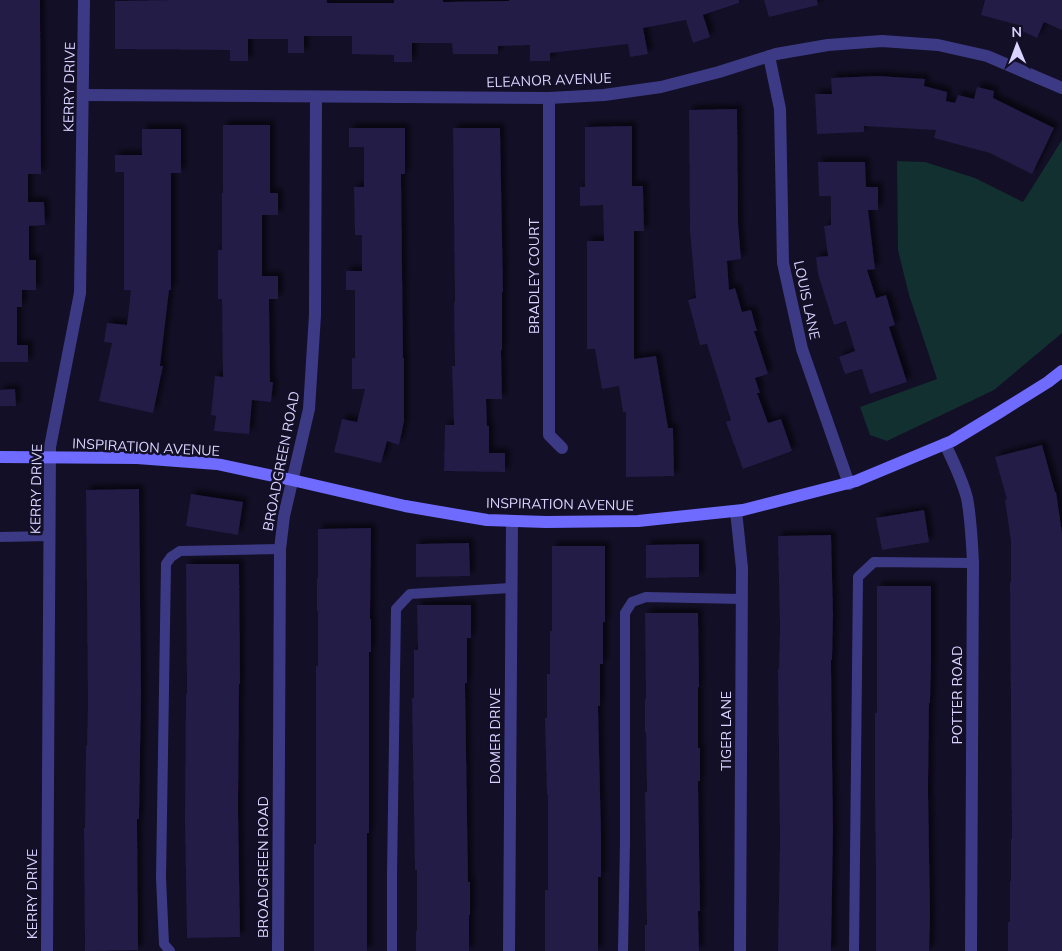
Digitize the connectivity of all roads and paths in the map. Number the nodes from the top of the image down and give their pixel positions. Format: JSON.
{"nodes":[{"id":1,"x":84,"y":0,"type":"edge"},
{"id":2,"x":769,"y":56,"type":"junction"},
{"id":3,"x":1062,"y":88,"type":"edge"},
{"id":4,"x":84,"y":95,"type":"junction"},
{"id":5,"x":316,"y":97,"type":"junction"},
{"id":6,"x":549,"y":98,"type":"junction"},
{"id":7,"x":1062,"y":371,"type":"edge"},
{"id":8,"x":945,"y":444,"type":"junction"},
{"id":9,"x":562,"y":448,"type":"dead end"},
{"id":10,"x":0,"y":457,"type":"edge"},
{"id":11,"x":50,"y":458,"type":"junction"},
{"id":12,"x":292,"y":480,"type":"junction"},
{"id":13,"x":849,"y":484,"type":"junction"},
{"id":14,"x":736,"y":511,"type":"junction"},
{"id":15,"x":512,"y":521,"type":"junction"},
{"id":16,"x":50,"y":536,"type":"junction"},
{"id":17,"x":0,"y":537,"type":"edge"},
{"id":18,"x":280,"y":549,"type":"junction"},
{"id":19,"x":973,"y":563,"type":"junction"},
{"id":20,"x":511,"y":588,"type":"junction"},
{"id":21,"x":742,"y":599,"type":"junction"},
{"id":22,"x":47,"y":951,"type":"edge"},
{"id":23,"x":170,"y":951,"type":"edge"},
{"id":24,"x":278,"y":951,"type":"edge"},
{"id":25,"x":392,"y":951,"type":"edge"},
{"id":26,"x":508,"y":951,"type":"edge"},
{"id":27,"x":623,"y":951,"type":"edge"},
{"id":28,"x":740,"y":951,"type":"edge"},
{"id":29,"x":854,"y":951,"type":"edge"},
{"id":30,"x":970,"y":951,"type":"edge"}],
"edges":[{"from":1,"to":4,"type":"street","name":"KERRY DRIVE"},
{"from":2,"to":3,"type":"street","name":"ELEANOR AVENUE"},
{"from":2,"to":6,"type":"street","name":"ELEANOR AVENUE"},
{"from":2,"to":13,"type":"street","name":"LOUIS LANE"},
{"from":4,"to":5,"type":"street","name":"ELEANOR AVENUE"},
{"from":4,"to":11,"type":"street","name":"KERRY DRIVE"},
{"from":5,"to":6,"type":"street","name":"ELEANOR AVENUE"},
{"from":5,"to":12,"type":"street","name":"BROADGREEN ROAD"},
{"from":6,"to":9,"type":"street","name":"BRADLEY COURT"},
{"from":7,"to":8,"type":"street","name":"INSPIRATION AVENUE"},
{"from":8,"to":13,"type":"street","name":"INSPIRATION AVENUE"},
{"from":8,"to":19,"type":"street","name":"POTTER ROAD"},
{"from":10,"to":11,"type":"street","name":"INSPIRATION AVENUE"},
{"from":11,"to":12,"type":"street","name":"INSPIRATION AVENUE"},
{"from":11,"to":16,"type":"street","name":"KERRY DRIVE"},
{"from":12,"to":15,"type":"street","name":"INSPIRATION AVENUE"},
{"from":12,"to":18,"type":"street","name":"BROADGREEN ROAD"},
{"from":13,"to":14,"type":"street","name":"INSPIRATION AVENUE"},
{"from":14,"to":15,"type":"street","name":"INSPIRATION AVENUE"},
{"from":14,"to":21,"type":"street","name":"TIGER LANE"},
{"from":15,"to":20,"type":"street","name":"DOMER DRIVE"},
{"from":16,"to":17,"type":"lane"},
{"from":16,"to":22,"type":"street","name":"KERRY DRIVE"},
{"from":18,"to":23,"type":"lane"},
{"from":18,"to":24,"type":"street","name":"BROADGREEN ROAD"},
{"from":19,"to":29,"type":"lane"},
{"from":19,"to":30,"type":"street","name":"POTTER ROAD"},
{"from":20,"to":25,"type":"lane"},
{"from":20,"to":26,"type":"street","name":"DOMER DRIVE"},
{"from":21,"to":27,"type":"lane"},
{"from":21,"to":28,"type":"street","name":"TIGER LANE"}]}
